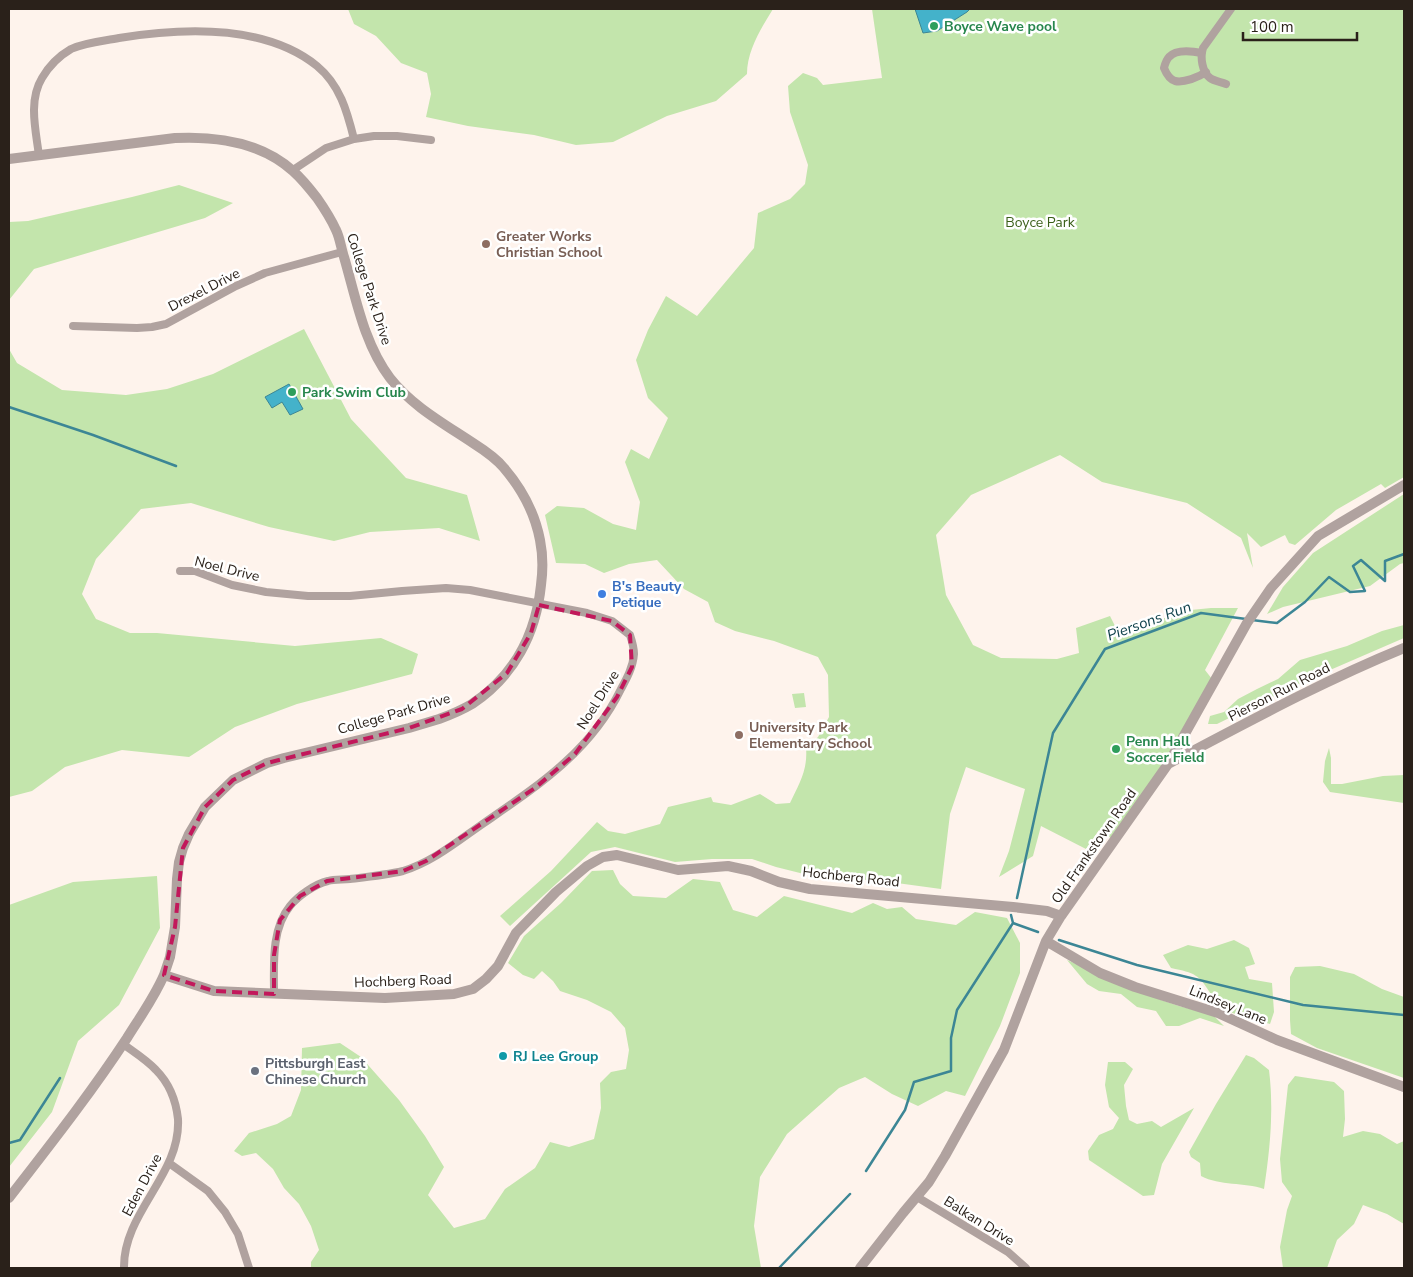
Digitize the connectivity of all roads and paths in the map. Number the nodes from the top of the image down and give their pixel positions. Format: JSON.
{"nodes":[{"id":1,"x":1231,"y":9,"type":"edge"},
{"id":2,"x":1202,"y":52,"type":"junction"},
{"id":3,"x":1206,"y":72,"type":"junction"},
{"id":4,"x":1226,"y":84,"type":"dead end"},
{"id":5,"x":354,"y":139,"type":"junction"},
{"id":6,"x":431,"y":140,"type":"dead end"},
{"id":7,"x":39,"y":156,"type":"junction"},
{"id":8,"x":9,"y":159,"type":"edge"},
{"id":9,"x":293,"y":170,"type":"junction"},
{"id":10,"x":342,"y":252,"type":"junction"},
{"id":11,"x":73,"y":326,"type":"dead end"},
{"id":12,"x":1404,"y":485,"type":"edge"},
{"id":13,"x":180,"y":571,"type":"dead end"},
{"id":14,"x":539,"y":604,"type":"junction"},
{"id":15,"x":1404,"y":648,"type":"edge"},
{"id":16,"x":1168,"y":764,"type":"junction"},
{"id":17,"x":1061,"y":916,"type":"junction"},
{"id":18,"x":1046,"y":941,"type":"junction"},
{"id":19,"x":164,"y":975,"type":"junction"},
{"id":20,"x":274,"y":994,"type":"junction"},
{"id":21,"x":123,"y":1044,"type":"junction"},
{"id":22,"x":1404,"y":1087,"type":"edge"},
{"id":23,"x":169,"y":1162,"type":"junction"},
{"id":24,"x":917,"y":1197,"type":"junction"},
{"id":25,"x":9,"y":1198,"type":"edge"},
{"id":26,"x":124,"y":1268,"type":"edge"},
{"id":27,"x":249,"y":1268,"type":"edge"},
{"id":28,"x":860,"y":1268,"type":"edge"},
{"id":29,"x":1026,"y":1268,"type":"edge"}],
"edges":[{"from":1,"to":2,"type":"street"},
{"from":2,"to":3,"type":"street"},
{"from":2,"to":3,"type":"street"},
{"from":3,"to":4,"type":"street"},
{"from":5,"to":6,"type":"street"},
{"from":5,"to":7,"type":"street"},
{"from":5,"to":9,"type":"street"},
{"from":7,"to":8,"type":"street","name":"College Park Drive"},
{"from":7,"to":9,"type":"street","name":"College Park Drive"},
{"from":9,"to":10,"type":"street","name":"College Park Drive"},
{"from":10,"to":11,"type":"street","name":"Drexel Drive"},
{"from":10,"to":14,"type":"street","name":"College Park Drive"},
{"from":12,"to":16,"type":"street","name":"Old Frankstown Road"},
{"from":13,"to":14,"type":"street","name":"Noel Drive"},
{"from":14,"to":19,"type":"street","name":"College Park Drive"},
{"from":14,"to":20,"type":"street","name":"Noel Drive"},
{"from":15,"to":16,"type":"street","name":"Pierson Run Road"},
{"from":16,"to":17,"type":"street","name":"Old Frankstown Road"},
{"from":17,"to":18,"type":"street","name":"Old Frankstown Road"},
{"from":17,"to":20,"type":"street","name":"Hochberg Road"},
{"from":18,"to":22,"type":"street","name":"Lindsey Lane"},
{"from":18,"to":24,"type":"street","name":"Old Frankstown Road"},
{"from":19,"to":20,"type":"street","name":"Hochberg Road"},
{"from":19,"to":21,"type":"street"},
{"from":21,"to":23,"type":"street","name":"Eden Drive"},
{"from":21,"to":25,"type":"street"},
{"from":23,"to":26,"type":"street","name":"Eden Drive"},
{"from":23,"to":27,"type":"street"},
{"from":24,"to":28,"type":"street","name":"Old Frankstown Road"},
{"from":24,"to":29,"type":"street","name":"Balkan Drive"}]}
